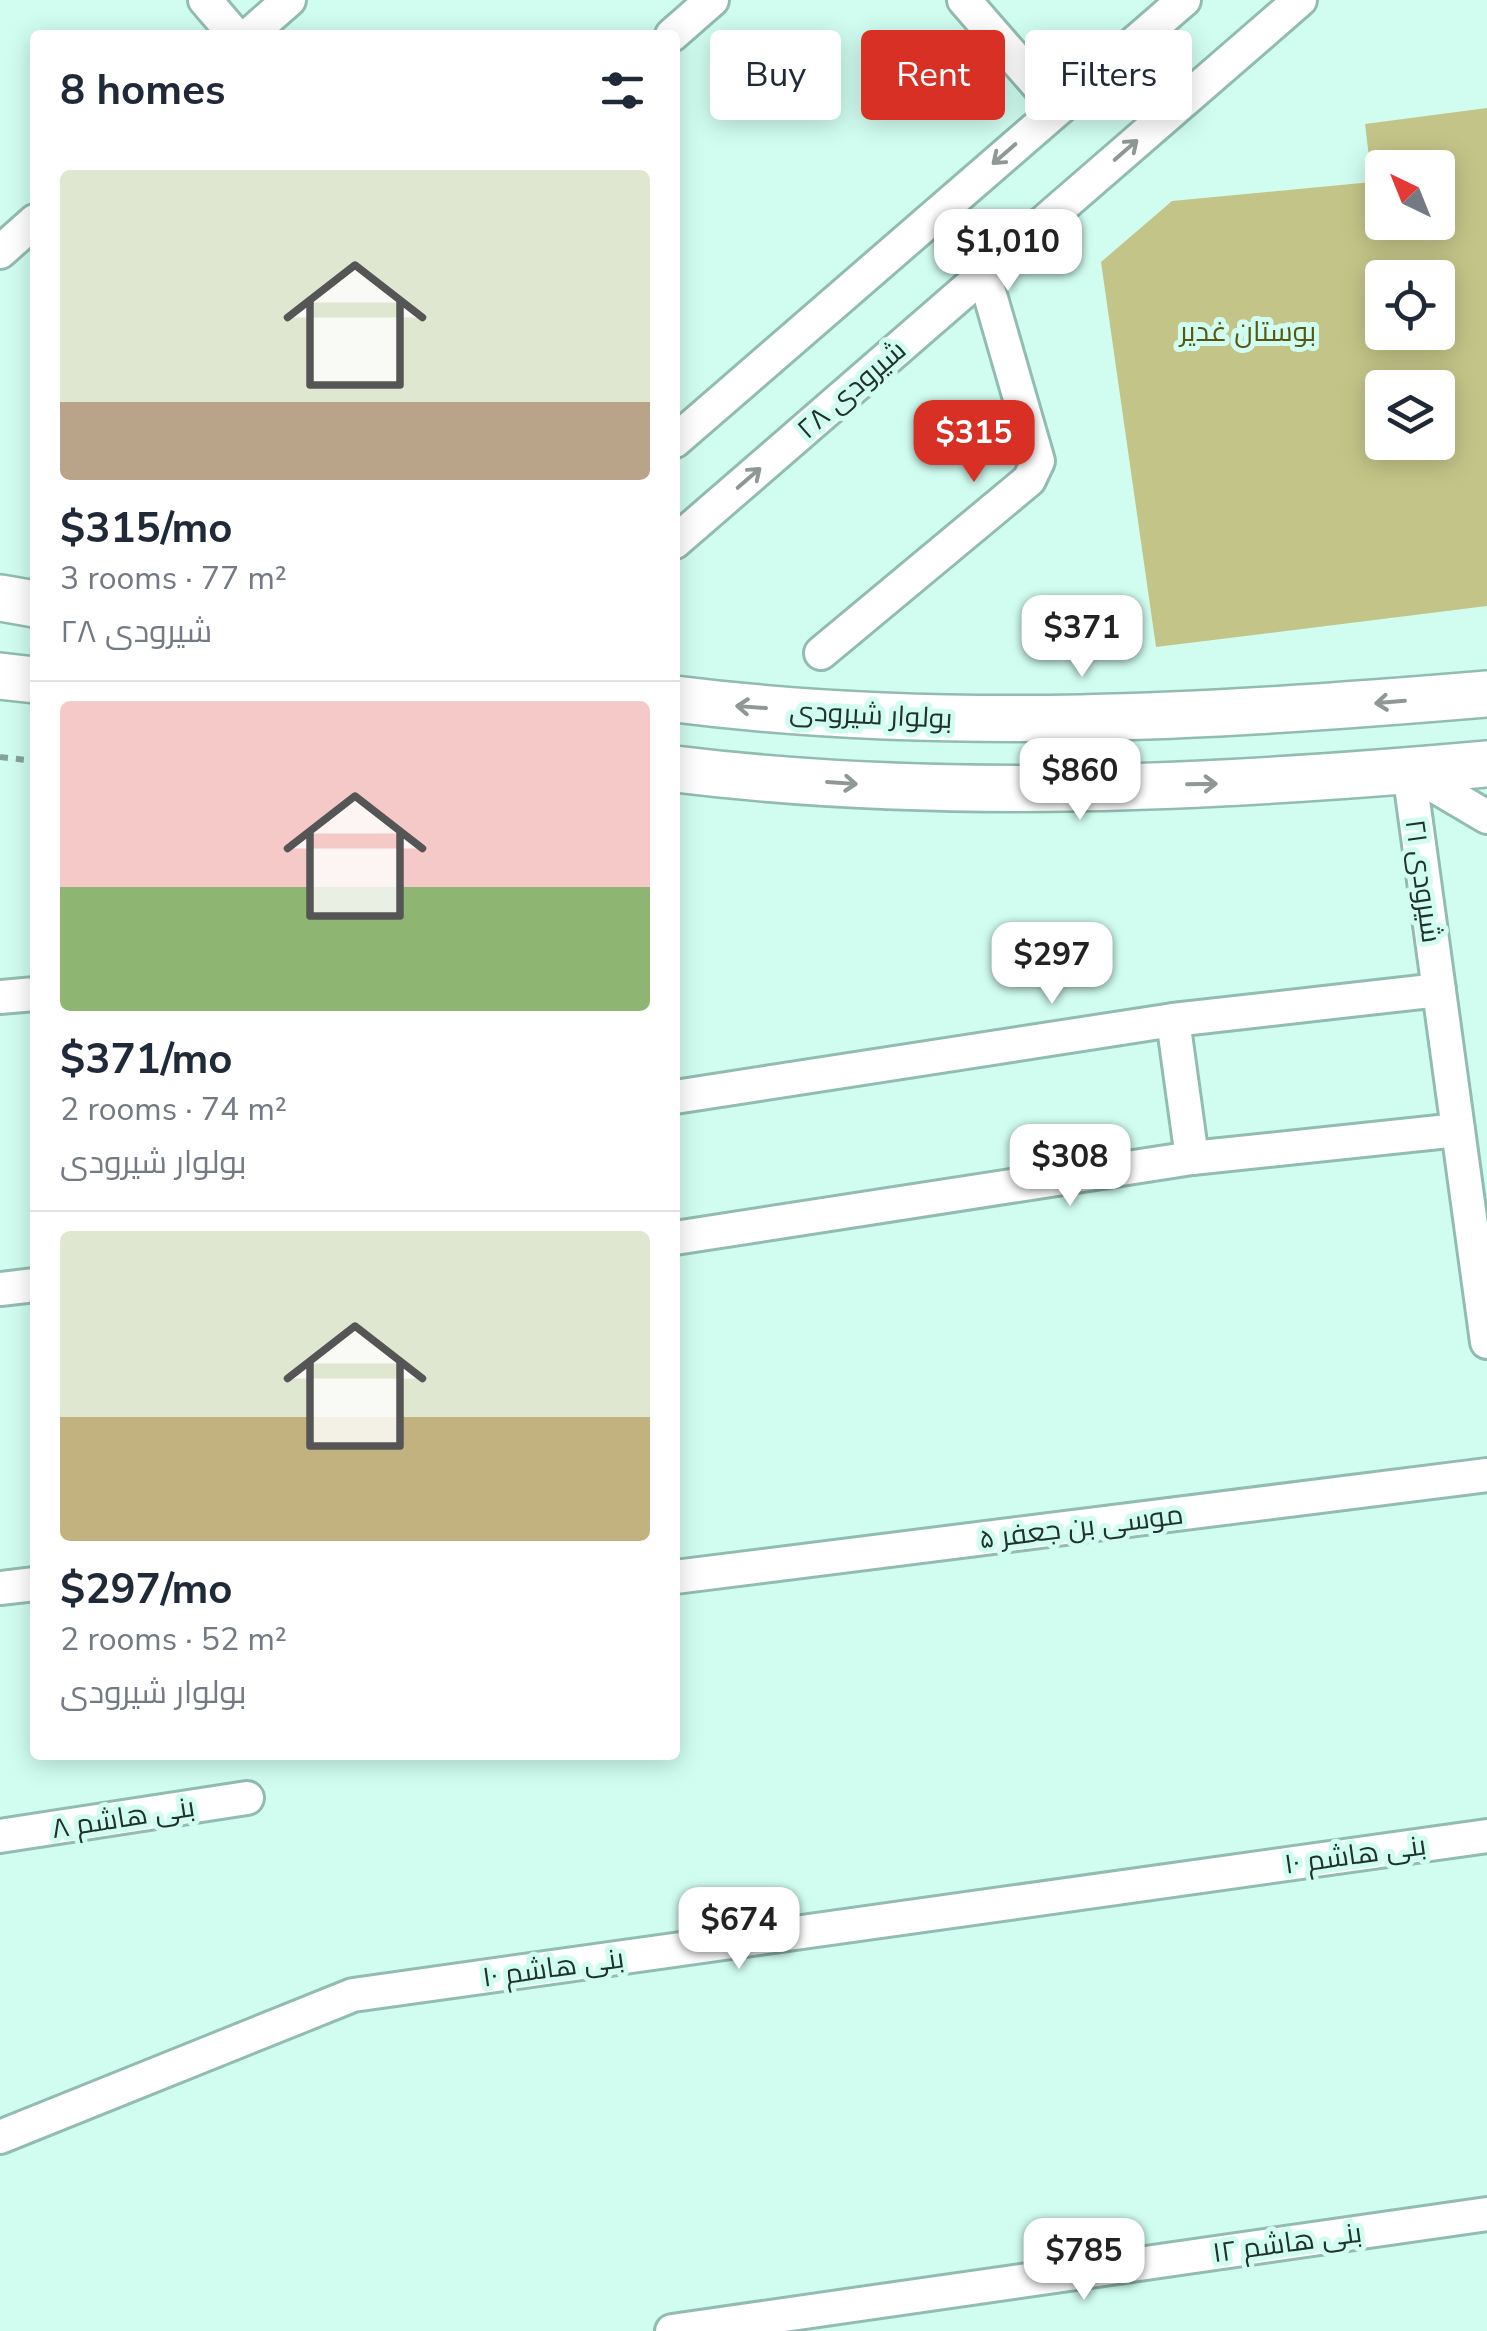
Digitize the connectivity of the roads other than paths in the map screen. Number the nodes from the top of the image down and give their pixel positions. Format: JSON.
{"nodes":[{"id":1,"x":205,"y":0,"type":"edge"},
{"id":2,"x":289,"y":0,"type":"edge"},
{"id":3,"x":712,"y":0,"type":"edge"},
{"id":4,"x":964,"y":0,"type":"edge"},
{"id":5,"x":1184,"y":0,"type":"edge"},
{"id":6,"x":1300,"y":0,"type":"edge"},
{"id":7,"x":231,"y":30,"type":"edge"},
{"id":8,"x":255,"y":30,"type":"edge"},
{"id":9,"x":678,"y":30,"type":"edge"},
{"id":10,"x":1149,"y":30,"type":"edge"},
{"id":11,"x":1025,"y":70,"type":"edge"},
{"id":12,"x":1044,"y":120,"type":"edge"},
{"id":13,"x":30,"y":225,"type":"edge"},
{"id":14,"x":0,"y":252,"type":"edge"},
{"id":15,"x":984,"y":274,"type":"junction"},
{"id":16,"x":680,"y":437,"type":"edge"},
{"id":17,"x":680,"y":538,"type":"edge"},
{"id":18,"x":822,"y":653,"type":"dead end"},
{"id":19,"x":0,"y":676,"type":"edge"},
{"id":20,"x":30,"y":679,"type":"edge"},
{"id":21,"x":1487,"y":694,"type":"edge"},
{"id":22,"x":680,"y":699,"type":"edge"},
{"id":23,"x":1487,"y":764,"type":"edge"},
{"id":24,"x":680,"y":768,"type":"edge"},
{"id":25,"x":1409,"y":771,"type":"junction"},
{"id":26,"x":1487,"y":816,"type":"edge"},
{"id":27,"x":1439,"y":990,"type":"junction"},
{"id":28,"x":30,"y":994,"type":"edge"},
{"id":29,"x":0,"y":996,"type":"edge"},
{"id":30,"x":1173,"y":1020,"type":"junction"},
{"id":31,"x":680,"y":1096,"type":"edge"},
{"id":32,"x":1458,"y":1130,"type":"junction"},
{"id":33,"x":1192,"y":1158,"type":"junction"},
{"id":34,"x":680,"y":1237,"type":"edge"},
{"id":35,"x":1483,"y":1282,"type":"edge"},
{"id":36,"x":30,"y":1285,"type":"edge"},
{"id":37,"x":0,"y":1288,"type":"edge"},
{"id":38,"x":1487,"y":1342,"type":"edge"},
{"id":39,"x":1487,"y":1475,"type":"edge"},
{"id":40,"x":680,"y":1575,"type":"edge"},
{"id":41,"x":30,"y":1585,"type":"edge"},
{"id":42,"x":0,"y":1588,"type":"edge"},
{"id":43,"x":247,"y":1798,"type":"dead end"},
{"id":44,"x":0,"y":1836,"type":"edge"},
{"id":45,"x":1487,"y":1836,"type":"edge"},
{"id":46,"x":0,"y":2137,"type":"edge"},
{"id":47,"x":1487,"y":2214,"type":"edge"},
{"id":48,"x":672,"y":2331,"type":"edge"}],
"edges":[{"from":1,"to":7,"type":"street"},
{"from":2,"to":8,"type":"street"},
{"from":3,"to":9,"type":"street"},
{"from":4,"to":11,"type":"street"},
{"from":5,"to":10,"type":"street"},
{"from":15,"to":6,"type":"street","name":"شیرودی ۲۸","one_way":true},
{"from":12,"to":16,"type":"street","one_way":true},
{"from":13,"to":14,"type":"street"},
{"from":17,"to":15,"type":"street","name":"شیرودی ۲۸","one_way":true},
{"from":15,"to":18,"type":"street"},
{"from":19,"to":20,"type":"main road"},
{"from":21,"to":22,"type":"main road","name":"بولوار شیرودی","one_way":true},
{"from":23,"to":25,"type":"main road"},
{"from":24,"to":25,"type":"main road","one_way":true},
{"from":25,"to":26,"type":"street"},
{"from":25,"to":27,"type":"street","name":"شیرودی ۲۱"},
{"from":27,"to":30,"type":"street"},
{"from":27,"to":32,"type":"street","name":"شیرودی ۲۱"},
{"from":28,"to":29,"type":"street"},
{"from":30,"to":31,"type":"street"},
{"from":30,"to":33,"type":"street"},
{"from":32,"to":33,"type":"street"},
{"from":32,"to":35,"type":"street","name":"شیرودی ۲۱"},
{"from":33,"to":34,"type":"street"},
{"from":35,"to":38,"type":"street","name":"شیرودی ۲۱"},
{"from":36,"to":37,"type":"street"},
{"from":39,"to":40,"type":"street","name":"موسی بن جعفر ۵"},
{"from":41,"to":42,"type":"street"},
{"from":43,"to":44,"type":"street","name":"بنی هاشم ۸"},
{"from":45,"to":46,"type":"street","name":"بنی هاشم ۱۰"},
{"from":47,"to":48,"type":"street","name":"بنی هاشم ۱۲"}]}
